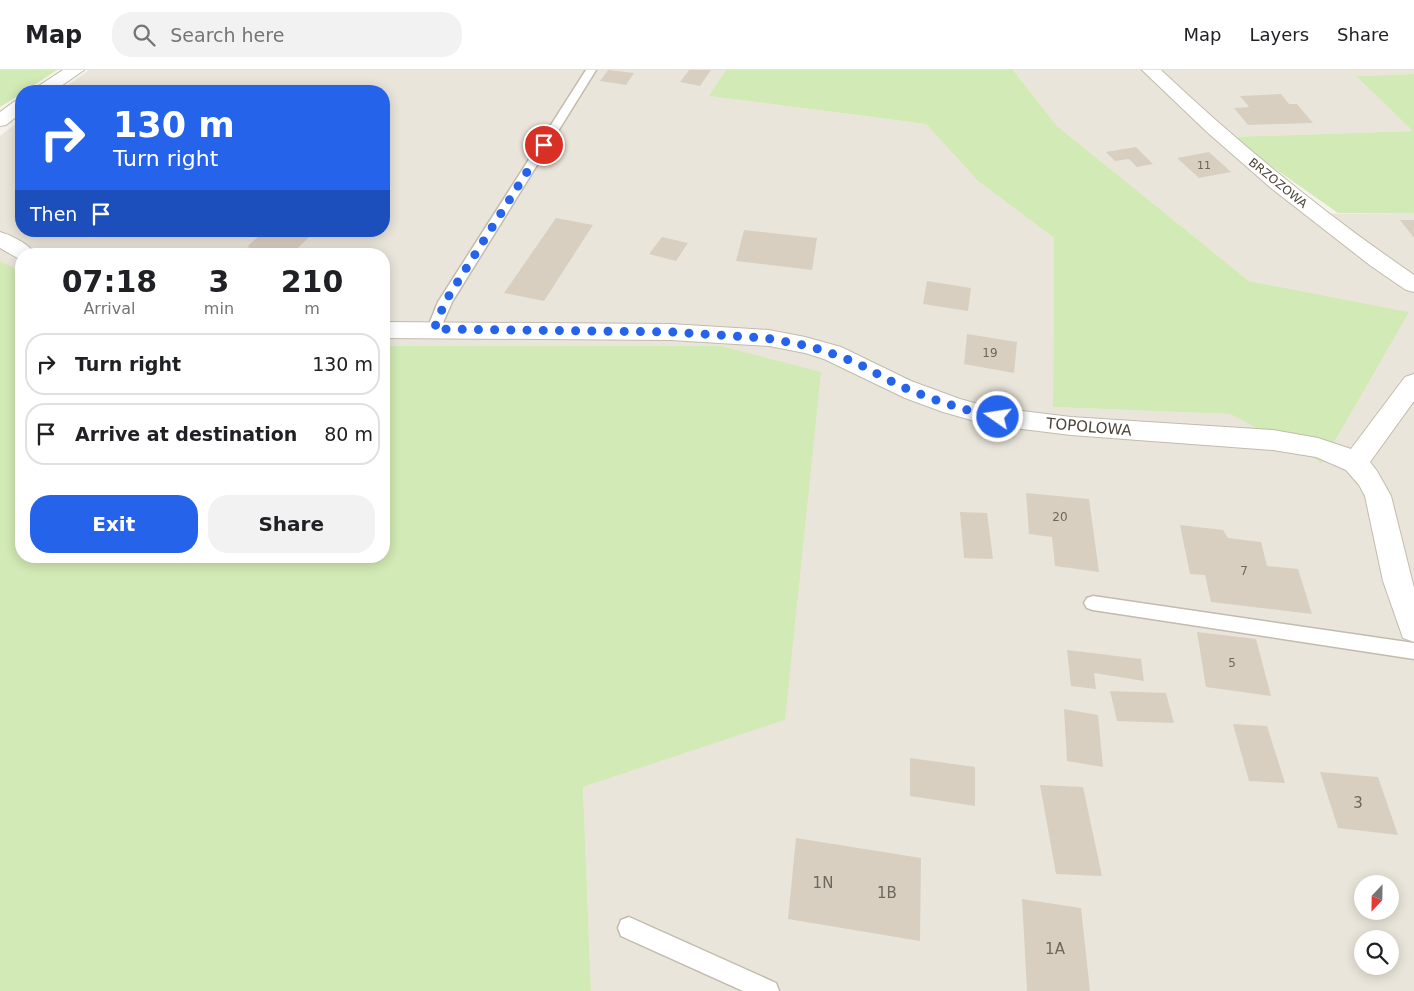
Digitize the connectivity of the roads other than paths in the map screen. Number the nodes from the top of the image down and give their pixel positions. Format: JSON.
{"nodes":[{"id":1,"x":75,"y":70,"type":"edge"},
{"id":2,"x":591,"y":70,"type":"edge"},
{"id":3,"x":1151,"y":70,"type":"edge"},
{"id":4,"x":52,"y":85,"type":"edge"},
{"id":5,"x":15,"y":110,"type":"edge"},
{"id":6,"x":0,"y":121,"type":"edge"},
{"id":7,"x":0,"y":239,"type":"edge"},
{"id":8,"x":15,"y":248,"type":"edge"},
{"id":9,"x":1414,"y":285,"type":"edge"},
{"id":10,"x":434,"y":329,"type":"junction"},
{"id":11,"x":390,"y":330,"type":"edge"},
{"id":12,"x":1414,"y":383,"type":"edge"},
{"id":13,"x":1355,"y":464,"type":"junction"},
{"id":14,"x":1093,"y":603,"type":"dead end"},
{"id":15,"x":1414,"y":629,"type":"edge"},
{"id":16,"x":1414,"y":651,"type":"edge"},
{"id":17,"x":629,"y":928,"type":"dead end"},
{"id":18,"x":768,"y":991,"type":"edge"}],
"edges":[{"from":1,"to":4,"type":"street"},
{"from":2,"to":10,"type":"lane"},
{"from":3,"to":9,"type":"street","name":"BRZOZOWA"},
{"from":5,"to":6,"type":"street"},
{"from":7,"to":8,"type":"street"},
{"from":10,"to":11,"type":"street","name":"TOPOLOWA"},
{"from":10,"to":13,"type":"street","name":"TOPOLOWA"},
{"from":12,"to":13,"type":"street"},
{"from":13,"to":15,"type":"street"},
{"from":14,"to":16,"type":"lane"},
{"from":17,"to":18,"type":"lane"}]}
